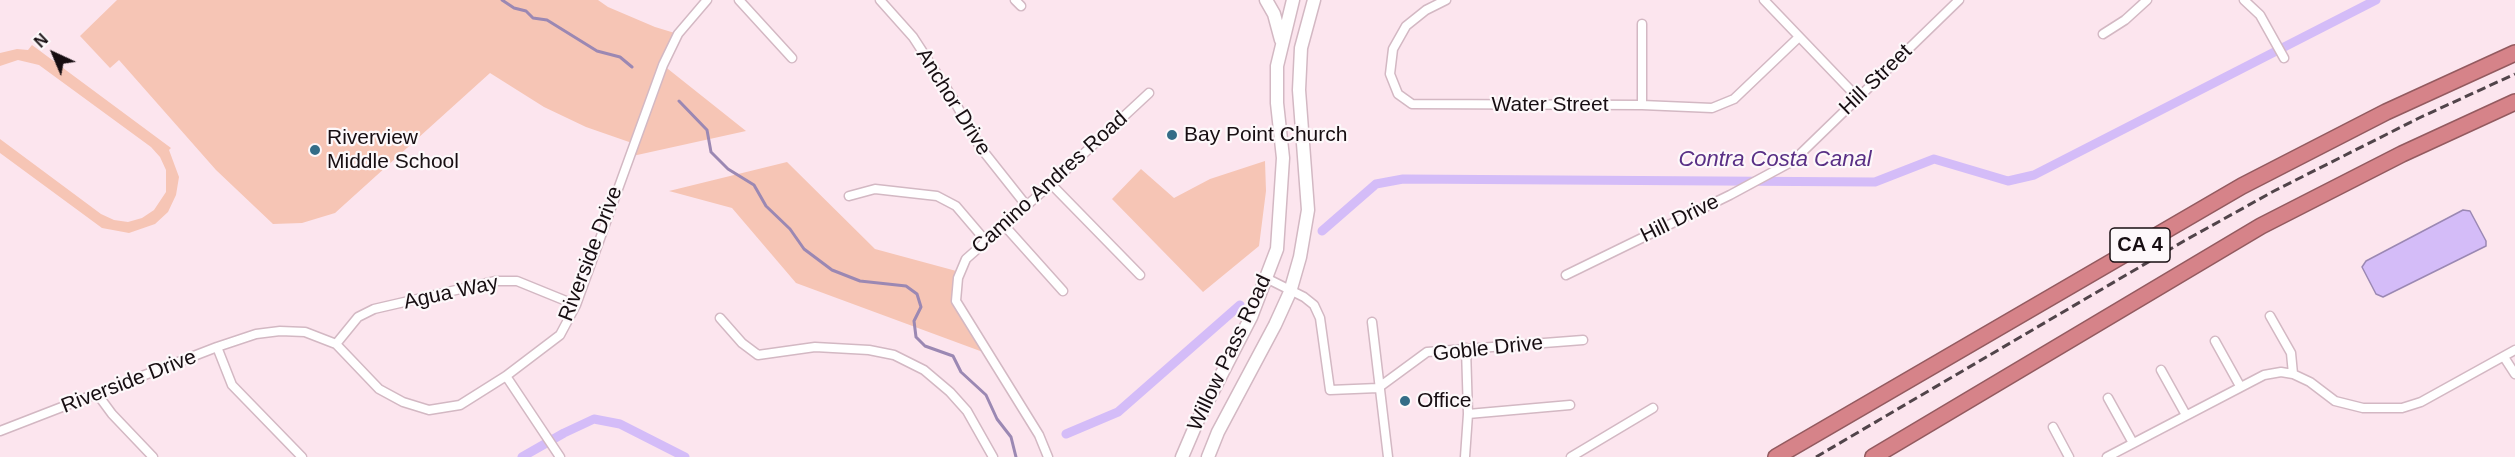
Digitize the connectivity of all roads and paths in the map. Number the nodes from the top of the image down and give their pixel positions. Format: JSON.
{"nodes":[{"id":1,"x":707,"y":0,"type":"edge"},
{"id":2,"x":739,"y":0,"type":"edge"},
{"id":3,"x":880,"y":0,"type":"edge"},
{"id":4,"x":1266,"y":0,"type":"edge"},
{"id":5,"x":1293,"y":0,"type":"edge"},
{"id":6,"x":1313,"y":0,"type":"edge"},
{"id":7,"x":1446,"y":0,"type":"edge"},
{"id":8,"x":1764,"y":0,"type":"edge"},
{"id":9,"x":1959,"y":0,"type":"edge"},
{"id":10,"x":2147,"y":0,"type":"edge"},
{"id":11,"x":2244,"y":0,"type":"edge"},
{"id":12,"x":1642,"y":24,"type":"dead end"},
{"id":13,"x":2103,"y":34,"type":"dead end"},
{"id":14,"x":1799,"y":37,"type":"junction"},
{"id":15,"x":1282,"y":43,"type":"junction"},
{"id":16,"x":2515,"y":53,"type":"edge"},
{"id":17,"x":792,"y":58,"type":"dead end"},
{"id":18,"x":2284,"y":58,"type":"dead end"},
{"id":19,"x":1149,"y":93,"type":"dead end"},
{"id":20,"x":1858,"y":98,"type":"junction"},
{"id":21,"x":2515,"y":102,"type":"edge"},
{"id":22,"x":1642,"y":105,"type":"junction"},
{"id":23,"x":1793,"y":161,"type":"joint"},
{"id":24,"x":1051,"y":184,"type":"junction"},
{"id":25,"x":849,"y":196,"type":"dead end"},
{"id":26,"x":1026,"y":205,"type":"junction"},
{"id":27,"x":1003,"y":224,"type":"junction"},
{"id":28,"x":985,"y":240,"type":"junction"},
{"id":29,"x":1140,"y":275,"type":"dead end"},
{"id":30,"x":1566,"y":275,"type":"dead end"},
{"id":31,"x":1266,"y":278,"type":"junction"},
{"id":32,"x":1063,"y":291,"type":"dead end"},
{"id":33,"x":1290,"y":292,"type":"junction"},
{"id":34,"x":576,"y":305,"type":"junction"},
{"id":35,"x":2270,"y":316,"type":"dead end"},
{"id":36,"x":720,"y":318,"type":"dead end"},
{"id":37,"x":1372,"y":322,"type":"dead end"},
{"id":38,"x":1583,"y":340,"type":"dead end"},
{"id":39,"x":2215,"y":341,"type":"dead end"},
{"id":40,"x":336,"y":344,"type":"junction"},
{"id":41,"x":217,"y":347,"type":"junction"},
{"id":42,"x":1466,"y":348,"type":"junction"},
{"id":43,"x":2514,"y":352,"type":"edge"},
{"id":44,"x":2504,"y":357,"type":"junction"},
{"id":45,"x":2162,"y":370,"type":"dead end"},
{"id":46,"x":2293,"y":374,"type":"junction"},
{"id":47,"x":2515,"y":374,"type":"edge"},
{"id":48,"x":506,"y":376,"type":"junction"},
{"id":49,"x":2240,"y":386,"type":"junction"},
{"id":50,"x":1378,"y":388,"type":"junction"},
{"id":51,"x":98,"y":395,"type":"junction"},
{"id":52,"x":2109,"y":398,"type":"dead end"},
{"id":53,"x":1570,"y":405,"type":"dead end"},
{"id":54,"x":1653,"y":408,"type":"dead end"},
{"id":55,"x":1468,"y":414,"type":"junction"},
{"id":56,"x":2186,"y":415,"type":"junction"},
{"id":57,"x":2053,"y":427,"type":"dead end"},
{"id":58,"x":0,"y":431,"type":"edge"},
{"id":59,"x":2133,"y":443,"type":"junction"},
{"id":60,"x":153,"y":457,"type":"edge"},
{"id":61,"x":302,"y":457,"type":"edge"},
{"id":62,"x":560,"y":457,"type":"edge"},
{"id":63,"x":993,"y":457,"type":"edge"},
{"id":64,"x":1048,"y":457,"type":"edge"},
{"id":65,"x":1182,"y":457,"type":"edge"},
{"id":66,"x":1208,"y":457,"type":"edge"},
{"id":67,"x":1388,"y":457,"type":"edge"},
{"id":68,"x":1465,"y":457,"type":"edge"},
{"id":69,"x":1571,"y":457,"type":"edge"},
{"id":70,"x":1776,"y":457,"type":"edge"},
{"id":71,"x":1873,"y":457,"type":"edge"},
{"id":72,"x":2069,"y":457,"type":"edge"},
{"id":73,"x":2107,"y":457,"type":"edge"}],
"edges":[{"from":1,"to":34,"type":"street","name":"Riverside Drive"},
{"from":2,"to":17,"type":"street"},
{"from":3,"to":26,"type":"street","name":"Anchor Drive"},
{"from":4,"to":15,"type":"main road"},
{"from":5,"to":15,"type":"main road","name":"Willow Pass Road"},
{"from":6,"to":33,"type":"main road","name":"Willow Pass Road"},
{"from":7,"to":22,"type":"street","name":"Water Street"},
{"from":8,"to":14,"type":"street"},
{"from":9,"to":20,"type":"street","name":"Hill Street"},
{"from":10,"to":13,"type":"street"},
{"from":11,"to":18,"type":"street"},
{"from":12,"to":22,"type":"street"},
{"from":14,"to":20,"type":"street"},
{"from":14,"to":22,"type":"street","name":"Water Street"},
{"from":15,"to":31,"type":"main road","name":"Willow Pass Road"},
{"from":16,"to":70,"type":"highway","number":"CA 4"},
{"from":19,"to":24,"type":"street","name":"Camino Andres Road"},
{"from":20,"to":23,"type":"street","name":"Hill Street"},
{"from":21,"to":71,"type":"highway","number":"CA 4"},
{"from":23,"to":30,"type":"street","name":"Hill Drive"},
{"from":24,"to":26,"type":"street","name":"Camino Andres Road"},
{"from":24,"to":29,"type":"street"},
{"from":25,"to":28,"type":"street"},
{"from":26,"to":27,"type":"street","name":"Camino Andres Road"},
{"from":27,"to":28,"type":"street","name":"Camino Andres Road"},
{"from":27,"to":32,"type":"street"},
{"from":28,"to":64,"type":"street","name":"Camino Andres Road"},
{"from":31,"to":33,"type":"street"},
{"from":31,"to":65,"type":"main road","name":"Willow Pass Road"},
{"from":33,"to":50,"type":"street"},
{"from":33,"to":66,"type":"main road","name":"Willow Pass Road"},
{"from":34,"to":40,"type":"street","name":"Agua Way"},
{"from":34,"to":48,"type":"street","name":"Riverside Drive"},
{"from":35,"to":46,"type":"street"},
{"from":36,"to":63,"type":"street"},
{"from":37,"to":50,"type":"street"},
{"from":38,"to":42,"type":"street","name":"Goble Drive"},
{"from":39,"to":49,"type":"street"},
{"from":40,"to":41,"type":"street","name":"Riverside Drive"},
{"from":40,"to":48,"type":"street","name":"Riverside Drive"},
{"from":41,"to":51,"type":"street","name":"Riverside Drive"},
{"from":41,"to":61,"type":"street"},
{"from":42,"to":50,"type":"street","name":"Goble Drive"},
{"from":42,"to":55,"type":"street"},
{"from":43,"to":44,"type":"street"},
{"from":44,"to":46,"type":"street"},
{"from":44,"to":47,"type":"street"},
{"from":45,"to":56,"type":"street"},
{"from":46,"to":49,"type":"street"},
{"from":48,"to":62,"type":"street"},
{"from":49,"to":56,"type":"street"},
{"from":50,"to":67,"type":"street"},
{"from":51,"to":58,"type":"street","name":"Riverside Drive"},
{"from":51,"to":60,"type":"street"},
{"from":52,"to":59,"type":"street"},
{"from":53,"to":55,"type":"street"},
{"from":54,"to":69,"type":"street"},
{"from":55,"to":68,"type":"street"},
{"from":56,"to":59,"type":"street"},
{"from":57,"to":72,"type":"street"},
{"from":59,"to":73,"type":"street"}]}
